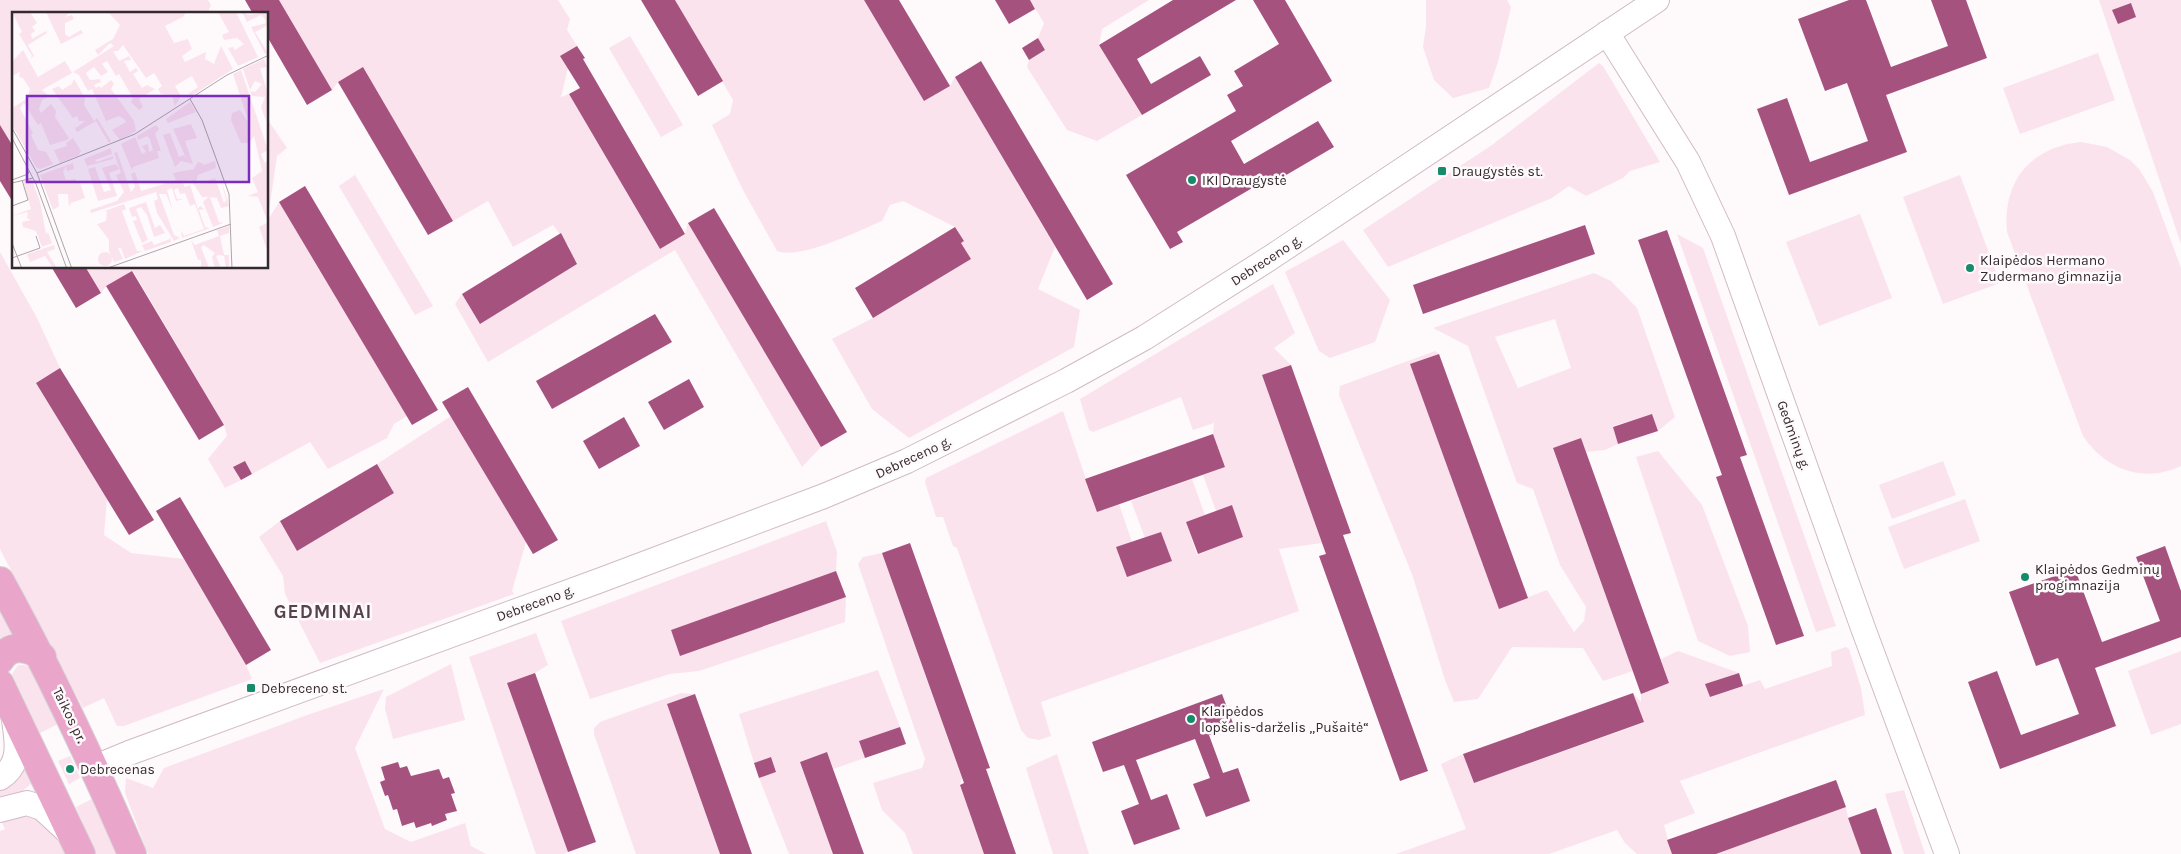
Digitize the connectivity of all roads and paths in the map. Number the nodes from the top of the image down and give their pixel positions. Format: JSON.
{"nodes":[{"id":1,"x":1657,"y":0,"type":"edge"},
{"id":2,"x":1607,"y":33,"type":"junction"},
{"id":3,"x":0,"y":580,"type":"edge"},
{"id":4,"x":42,"y":657,"type":"junction"},
{"id":5,"x":0,"y":660,"type":"edge"},
{"id":6,"x":0,"y":684,"type":"edge"},
{"id":7,"x":13,"y":708,"type":"junction"},
{"id":8,"x":95,"y":767,"type":"junction"},
{"id":9,"x":0,"y":778,"type":"edge"},
{"id":10,"x":0,"y":810,"type":"edge"},
{"id":11,"x":78,"y":846,"type":"edge"},
{"id":12,"x":132,"y":854,"type":"edge"},
{"id":13,"x":1947,"y":854,"type":"edge"}],
"edges":[{"from":1,"to":2,"type":"street","name":"Debreceno g."},
{"from":2,"to":8,"type":"street","name":"Debreceno g."},
{"from":2,"to":13,"type":"street","name":"Gedminų g."},
{"from":3,"to":4,"type":"main road","name":"Taikos pr."},
{"from":4,"to":5,"type":"main road"},
{"from":4,"to":8,"type":"main road","name":"Taikos pr."},
{"from":6,"to":7,"type":"main road"},
{"from":7,"to":9,"type":"street"},
{"from":7,"to":11,"type":"main road"},
{"from":8,"to":12,"type":"main road","name":"Taikos pr."},
{"from":10,"to":11,"type":"street"}]}
